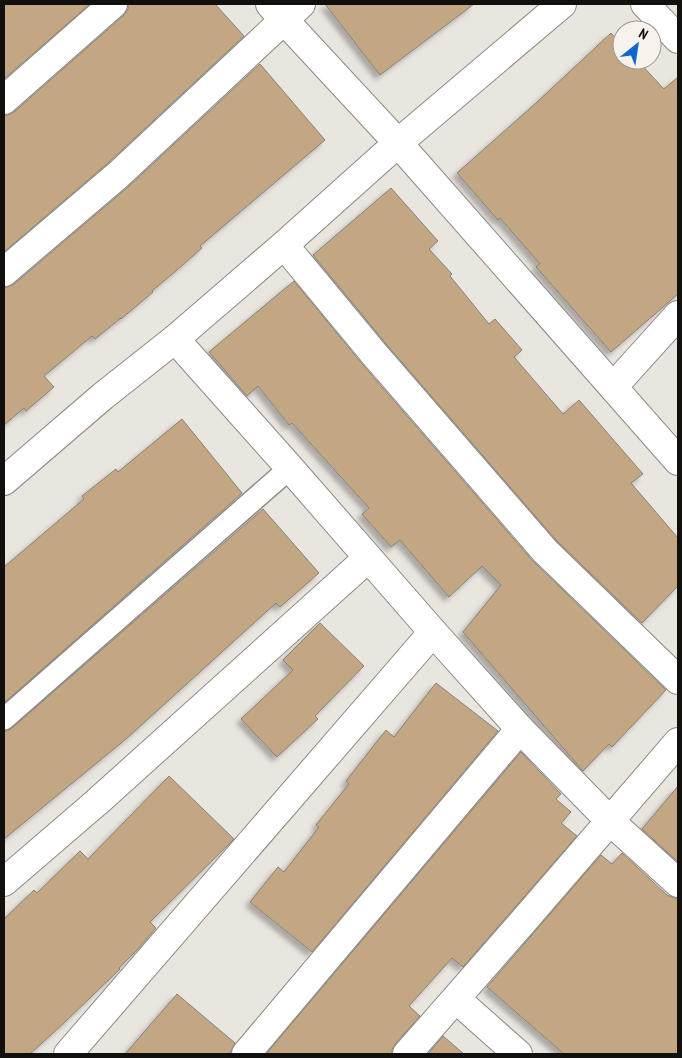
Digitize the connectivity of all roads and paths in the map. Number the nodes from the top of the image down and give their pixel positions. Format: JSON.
{"nodes":[{"id":1,"x":113,"y":4,"type":"edge"},
{"id":2,"x":562,"y":4,"type":"edge"},
{"id":3,"x":644,"y":4,"type":"edge"},
{"id":4,"x":285,"y":9,"type":"edge"},
{"id":5,"x":678,"y":40,"type":"edge"},
{"id":6,"x":4,"y":100,"type":"edge"},
{"id":7,"x":398,"y":143,"type":"junction"},
{"id":8,"x":284,"y":245,"type":"junction"},
{"id":9,"x":4,"y":272,"type":"edge"},
{"id":10,"x":678,"y":315,"type":"edge"},
{"id":11,"x":175,"y":339,"type":"junction"},
{"id":12,"x":613,"y":387,"type":"junction"},
{"id":13,"x":678,"y":461,"type":"edge"},
{"id":14,"x":290,"y":468,"type":"junction"},
{"id":15,"x":4,"y":481,"type":"edge"},
{"id":16,"x":368,"y":558,"type":"junction"},
{"id":17,"x":432,"y":632,"type":"junction"},
{"id":18,"x":678,"y":680,"type":"edge"},
{"id":19,"x":4,"y":719,"type":"edge"},
{"id":20,"x":520,"y":729,"type":"junction"},
{"id":21,"x":678,"y":742,"type":"edge"},
{"id":22,"x":610,"y":821,"type":"junction"},
{"id":23,"x":4,"y":882,"type":"edge"},
{"id":24,"x":678,"y":883,"type":"edge"},
{"id":25,"x":456,"y":999,"type":"junction"},
{"id":26,"x":68,"y":1054,"type":"edge"},
{"id":27,"x":246,"y":1054,"type":"edge"},
{"id":28,"x":407,"y":1054,"type":"edge"},
{"id":29,"x":518,"y":1054,"type":"edge"}],
"edges":[{"from":1,"to":6,"type":"street"},
{"from":2,"to":7,"type":"street"},
{"from":3,"to":5,"type":"street"},
{"from":4,"to":7,"type":"street"},
{"from":4,"to":9,"type":"street"},
{"from":7,"to":8,"type":"street"},
{"from":7,"to":12,"type":"street"},
{"from":8,"to":11,"type":"street"},
{"from":8,"to":18,"type":"street"},
{"from":10,"to":12,"type":"street"},
{"from":11,"to":14,"type":"street"},
{"from":11,"to":15,"type":"street"},
{"from":12,"to":13,"type":"street"},
{"from":14,"to":16,"type":"street"},
{"from":14,"to":19,"type":"lane"},
{"from":16,"to":17,"type":"street"},
{"from":16,"to":23,"type":"street"},
{"from":17,"to":20,"type":"street"},
{"from":17,"to":26,"type":"street"},
{"from":20,"to":22,"type":"street"},
{"from":20,"to":27,"type":"street"},
{"from":21,"to":22,"type":"street"},
{"from":22,"to":24,"type":"street"},
{"from":22,"to":25,"type":"street"},
{"from":25,"to":28,"type":"street"},
{"from":25,"to":29,"type":"street"}]}
